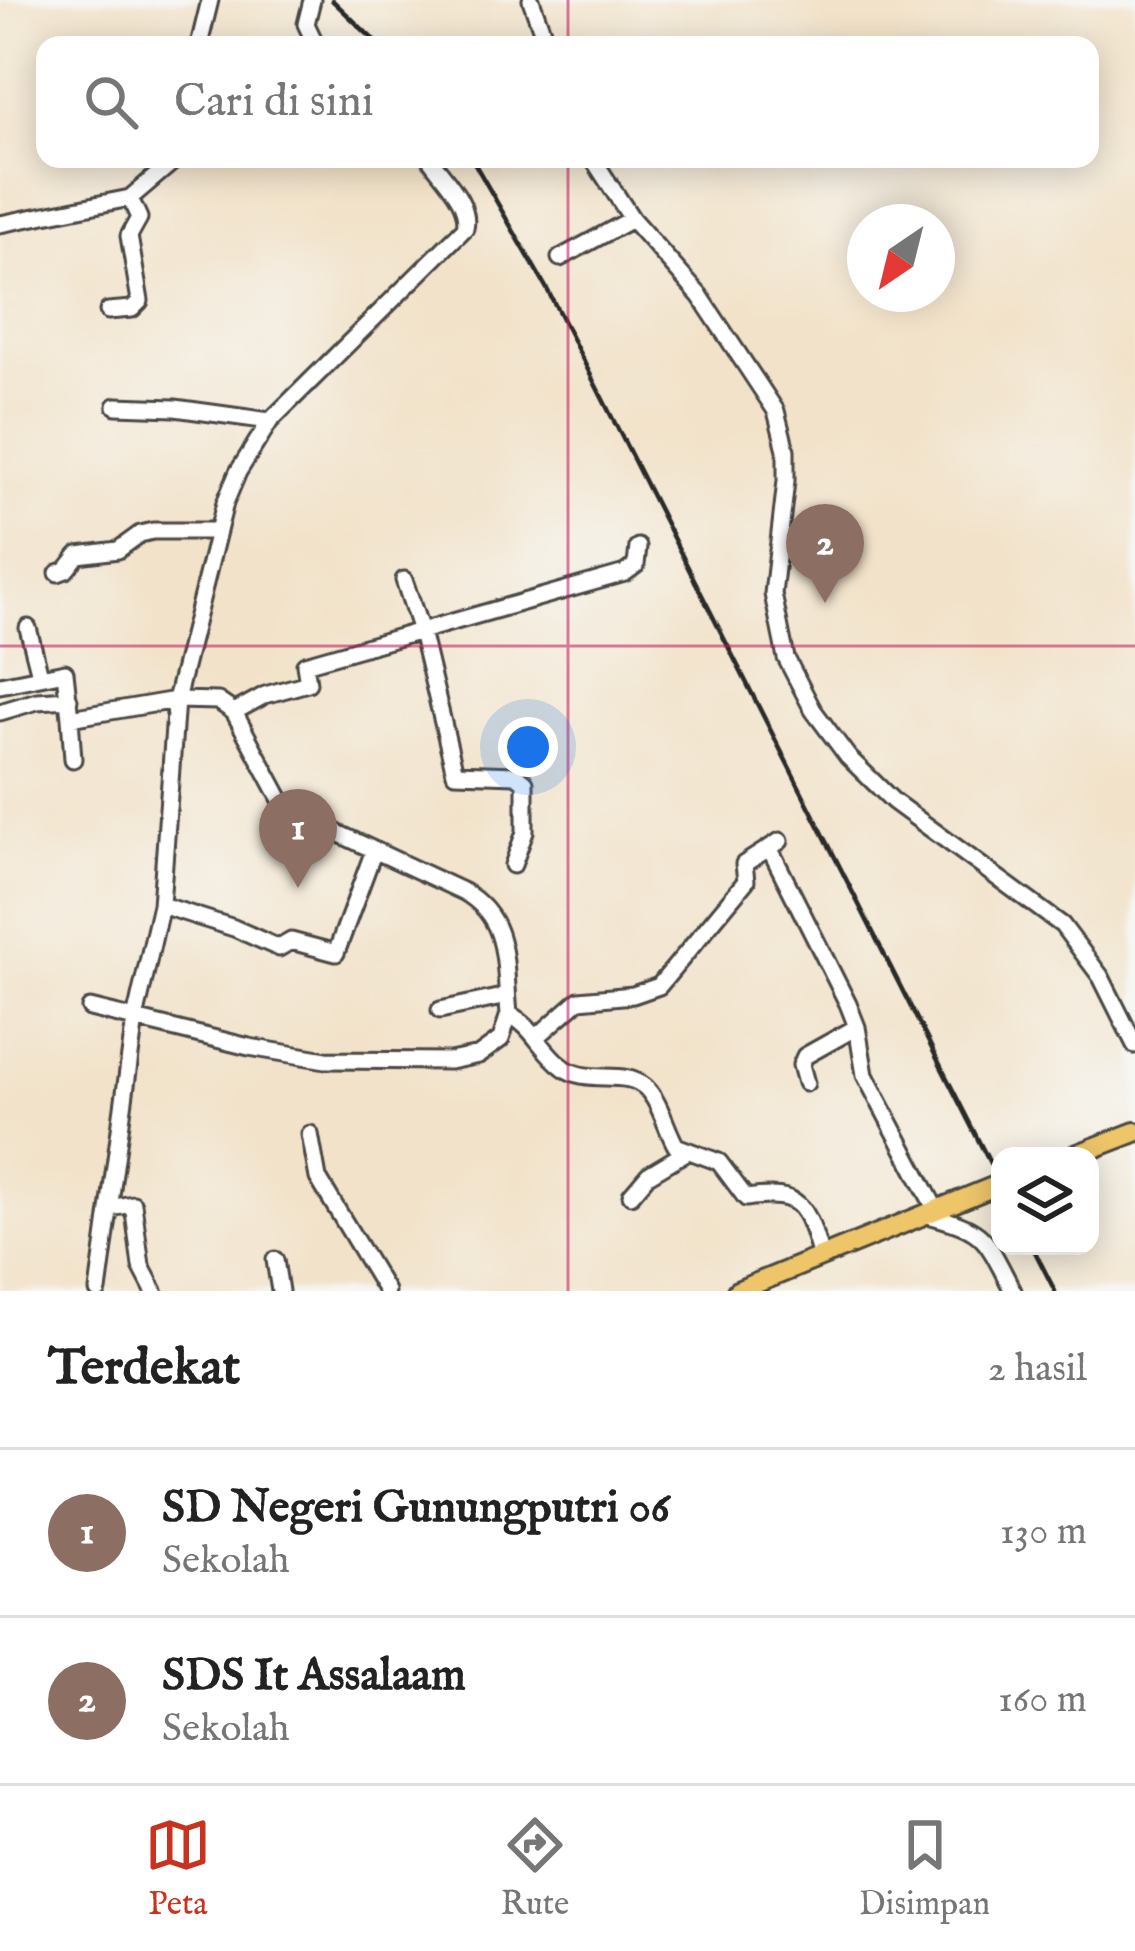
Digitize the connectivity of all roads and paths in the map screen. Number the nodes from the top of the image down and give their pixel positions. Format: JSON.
{"nodes":[{"id":1,"x":211,"y":0,"type":"edge"},
{"id":2,"x":312,"y":0,"type":"edge"},
{"id":3,"x":531,"y":0,"type":"edge"},
{"id":4,"x":201,"y":36,"type":"edge"},
{"id":5,"x":312,"y":36,"type":"edge"},
{"id":6,"x":544,"y":36,"type":"edge"},
{"id":7,"x":165,"y":168,"type":"edge"},
{"id":8,"x":437,"y":168,"type":"edge"},
{"id":9,"x":599,"y":168,"type":"edge"},
{"id":10,"x":130,"y":198,"type":"junction"},
{"id":11,"x":632,"y":219,"type":"junction"},
{"id":12,"x":0,"y":224,"type":"edge"},
{"id":13,"x":560,"y":258,"type":"dead end"},
{"id":14,"x":108,"y":311,"type":"dead end"},
{"id":15,"x":116,"y":406,"type":"dead end"},
{"id":16,"x":270,"y":421,"type":"junction"},
{"id":17,"x":216,"y":531,"type":"junction"},
{"id":18,"x":638,"y":547,"type":"dead end"},
{"id":19,"x":58,"y":573,"type":"dead end"},
{"id":20,"x":404,"y":580,"type":"dead end"},
{"id":21,"x":28,"y":628,"type":"dead end"},
{"id":22,"x":421,"y":631,"type":"junction"},
{"id":23,"x":40,"y":675,"type":"junction"},
{"id":24,"x":0,"y":685,"type":"edge"},
{"id":25,"x":69,"y":699,"type":"junction"},
{"id":26,"x":176,"y":700,"type":"junction"},
{"id":27,"x":0,"y":712,"type":"edge"},
{"id":28,"x":234,"y":712,"type":"junction"},
{"id":29,"x":70,"y":718,"type":"junction"},
{"id":30,"x":73,"y":759,"type":"dead end"},
{"id":31,"x":374,"y":853,"type":"junction"},
{"id":32,"x":513,"y":866,"type":"dead end"},
{"id":33,"x":160,"y":905,"type":"junction"},
{"id":34,"x":507,"y":995,"type":"junction"},
{"id":35,"x":90,"y":1008,"type":"dead end"},
{"id":36,"x":440,"y":1010,"type":"dead end"},
{"id":37,"x":508,"y":1014,"type":"junction"},
{"id":38,"x":135,"y":1019,"type":"junction"},
{"id":39,"x":857,"y":1028,"type":"junction"},
{"id":40,"x":538,"y":1036,"type":"junction"},
{"id":41,"x":1135,"y":1046,"type":"edge"},
{"id":42,"x":806,"y":1083,"type":"dead end"},
{"id":43,"x":1135,"y":1132,"type":"edge"},
{"id":44,"x":310,"y":1134,"type":"dead end"},
{"id":45,"x":1096,"y":1147,"type":"edge"},
{"id":46,"x":688,"y":1151,"type":"junction"},
{"id":47,"x":991,"y":1187,"type":"edge"},
{"id":48,"x":632,"y":1195,"type":"dead end"},
{"id":49,"x":110,"y":1208,"type":"junction"},
{"id":50,"x":930,"y":1212,"type":"junction"},
{"id":51,"x":821,"y":1256,"type":"junction"},
{"id":52,"x":275,"y":1260,"type":"dead end"},
{"id":53,"x":746,"y":1289,"type":"edge"},
{"id":54,"x":98,"y":1291,"type":"edge"},
{"id":55,"x":154,"y":1291,"type":"edge"},
{"id":56,"x":280,"y":1291,"type":"edge"},
{"id":57,"x":386,"y":1291,"type":"edge"},
{"id":58,"x":1013,"y":1291,"type":"edge"}],
"edges":[{"from":1,"to":4,"type":"street"},
{"from":2,"to":5,"type":"street"},
{"from":3,"to":6,"type":"street"},
{"from":7,"to":10,"type":"street"},
{"from":8,"to":16,"type":"street"},
{"from":9,"to":11,"type":"street"},
{"from":10,"to":12,"type":"street"},
{"from":10,"to":14,"type":"street"},
{"from":11,"to":13,"type":"street"},
{"from":11,"to":41,"type":"street"},
{"from":15,"to":16,"type":"street"},
{"from":16,"to":17,"type":"street"},
{"from":17,"to":19,"type":"street"},
{"from":17,"to":26,"type":"street"},
{"from":18,"to":22,"type":"street"},
{"from":20,"to":22,"type":"street"},
{"from":21,"to":23,"type":"street"},
{"from":22,"to":28,"type":"street"},
{"from":22,"to":32,"type":"street"},
{"from":23,"to":24,"type":"street"},
{"from":23,"to":25,"type":"street"},
{"from":25,"to":27,"type":"street"},
{"from":25,"to":29,"type":"street"},
{"from":26,"to":28,"type":"street"},
{"from":26,"to":29,"type":"street"},
{"from":26,"to":33,"type":"street"},
{"from":28,"to":31,"type":"street"},
{"from":29,"to":30,"type":"street"},
{"from":31,"to":33,"type":"street"},
{"from":31,"to":34,"type":"street"},
{"from":33,"to":38,"type":"street"},
{"from":34,"to":36,"type":"street"},
{"from":34,"to":37,"type":"street"},
{"from":35,"to":38,"type":"street"},
{"from":37,"to":38,"type":"street"},
{"from":37,"to":40,"type":"street"},
{"from":38,"to":49,"type":"street"},
{"from":39,"to":40,"type":"street"},
{"from":39,"to":42,"type":"street"},
{"from":39,"to":50,"type":"street"},
{"from":40,"to":46,"type":"street"},
{"from":43,"to":45,"type":"main road"},
{"from":44,"to":57,"type":"street"},
{"from":46,"to":48,"type":"street"},
{"from":46,"to":51,"type":"street"},
{"from":47,"to":50,"type":"main road"},
{"from":49,"to":54,"type":"street"},
{"from":49,"to":55,"type":"street"},
{"from":50,"to":51,"type":"main road"},
{"from":50,"to":58,"type":"street"},
{"from":51,"to":53,"type":"main road"},
{"from":52,"to":56,"type":"street"}]}
